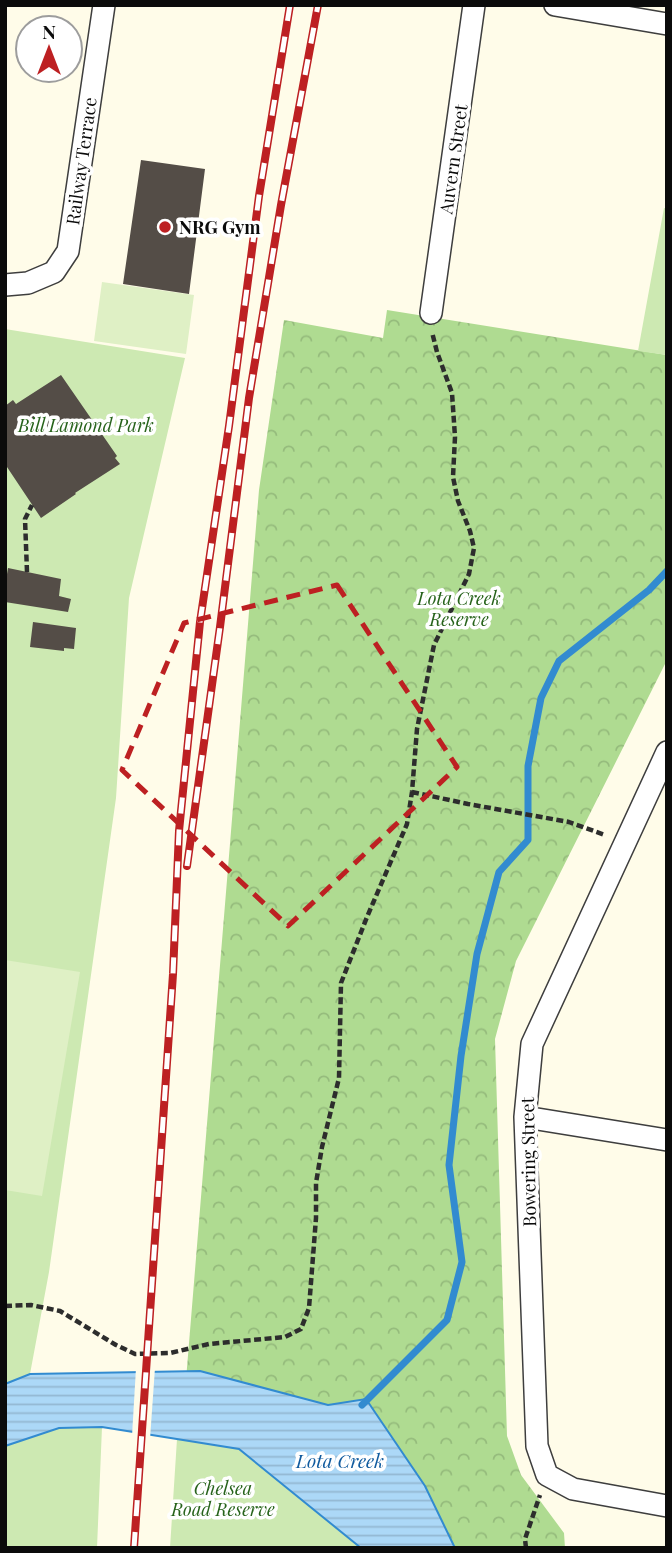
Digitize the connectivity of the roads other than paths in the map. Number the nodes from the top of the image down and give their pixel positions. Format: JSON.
{"nodes":[{"id":1,"x":104,"y":5,"type":"edge"},
{"id":2,"x":474,"y":5,"type":"edge"},
{"id":3,"x":555,"y":5,"type":"edge"},
{"id":4,"x":667,"y":24,"type":"edge"},
{"id":5,"x":5,"y":285,"type":"edge"},
{"id":6,"x":431,"y":313,"type":"road end"},
{"id":7,"x":664,"y":762,"type":"edge"},
{"id":8,"x":525,"y":1117,"type":"junction"},
{"id":9,"x":667,"y":1140,"type":"edge"},
{"id":10,"x":667,"y":1506,"type":"edge"}],
"edges":[{"from":1,"to":5,"type":"street","name":"Railway Terrace"},
{"from":2,"to":6,"type":"street","name":"Auvern Street"},
{"from":3,"to":4,"type":"street"},
{"from":7,"to":8,"type":"street","name":"Bowering Street"},
{"from":8,"to":9,"type":"street"},
{"from":8,"to":10,"type":"street","name":"Bowering Street"}]}
